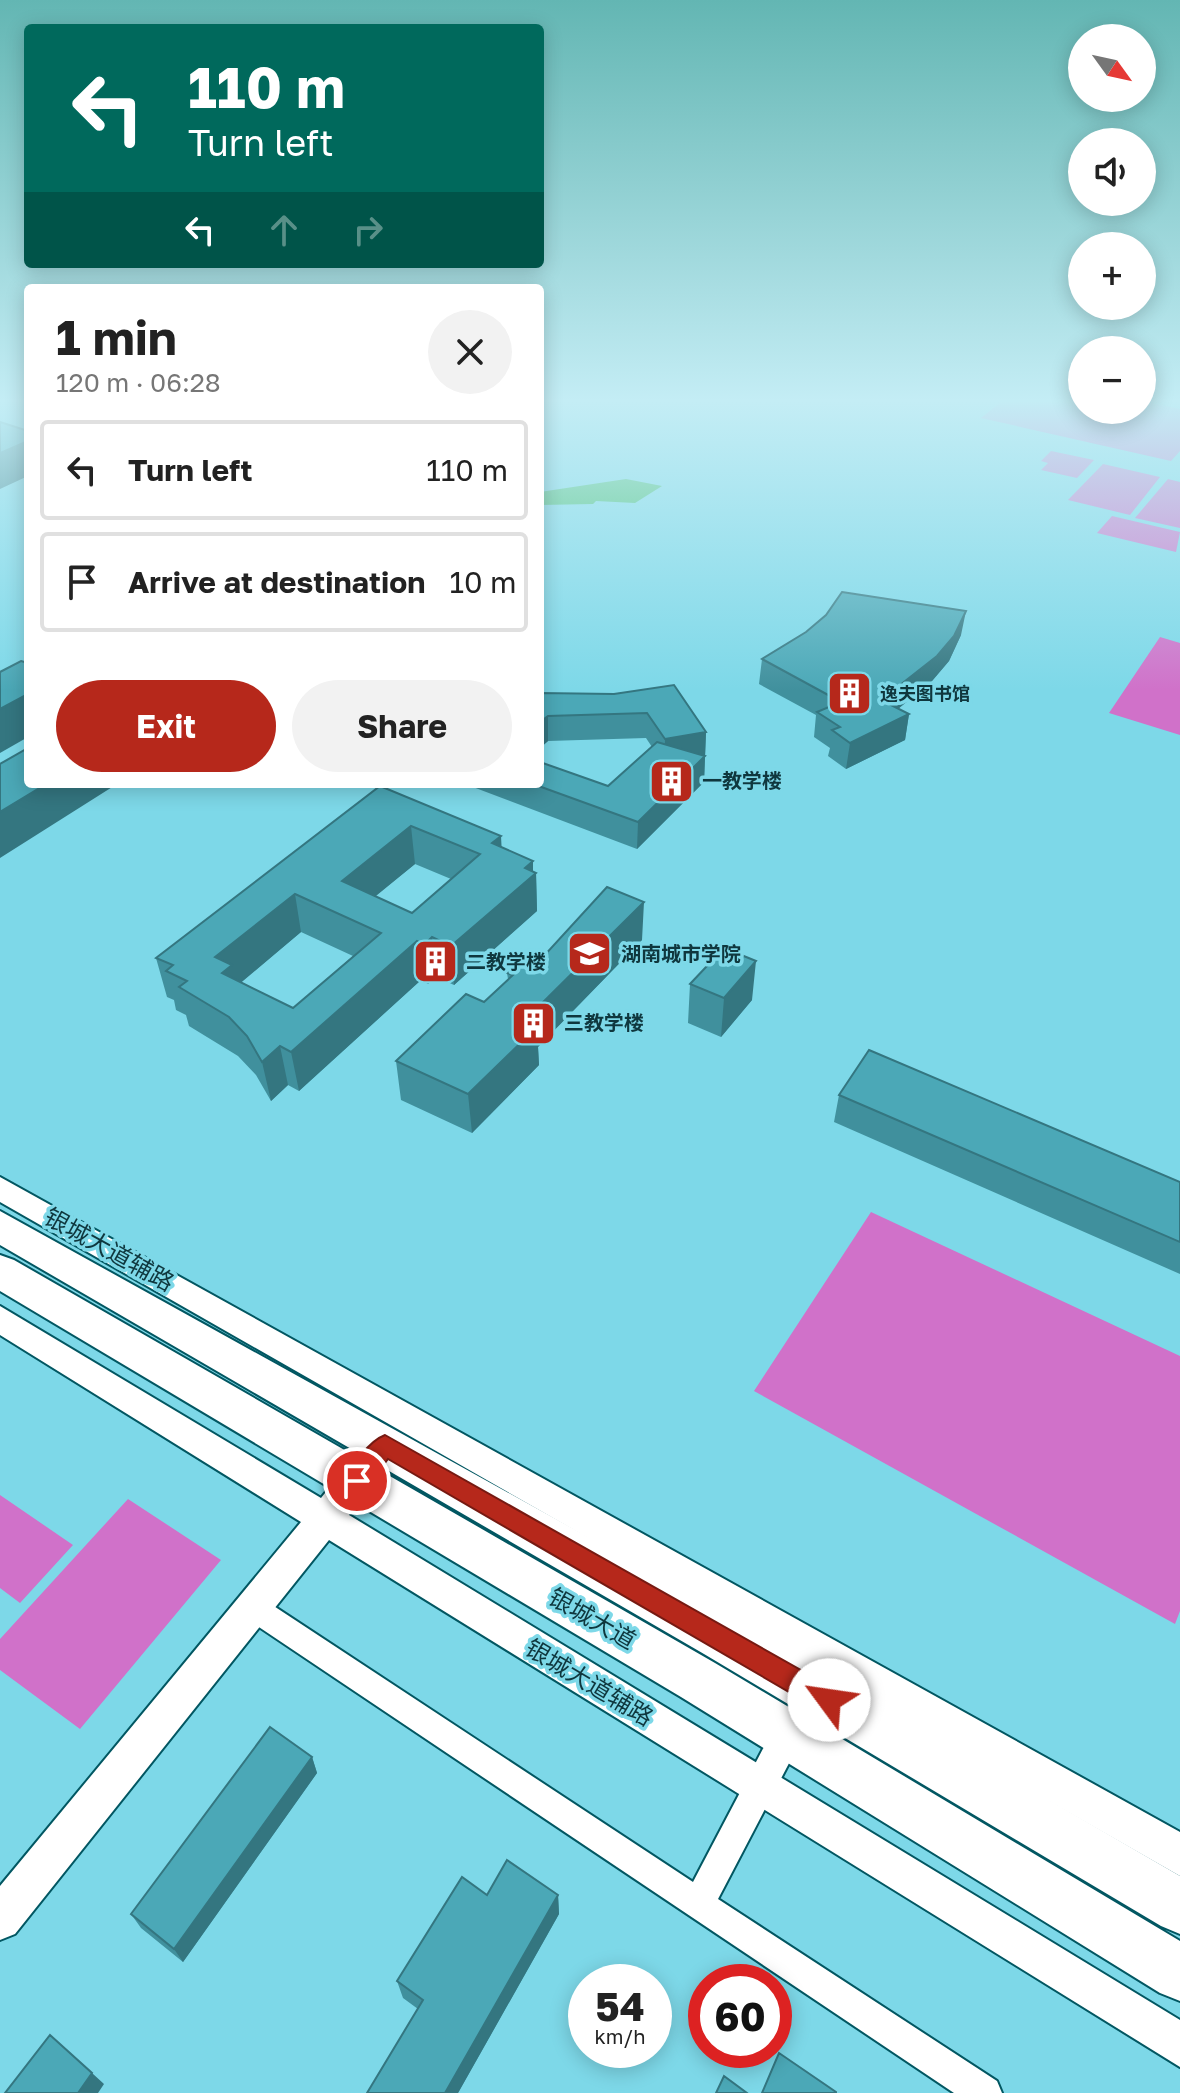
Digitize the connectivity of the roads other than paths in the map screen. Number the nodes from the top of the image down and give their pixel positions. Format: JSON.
{"nodes":[{"id":1,"x":0,"y":1188,"type":"edge"},
{"id":2,"x":0,"y":1226,"type":"edge"},
{"id":3,"x":0,"y":1271,"type":"edge"},
{"id":4,"x":0,"y":1319,"type":"edge"},
{"id":5,"x":371,"y":1463,"type":"junction"},
{"id":6,"x":324,"y":1521,"type":"junction"},
{"id":7,"x":254,"y":1607,"type":"junction"},
{"id":8,"x":787,"y":1735,"type":"junction"},
{"id":9,"x":759,"y":1787,"type":"junction"},
{"id":10,"x":1180,"y":1855,"type":"edge"},
{"id":11,"x":698,"y":1905,"type":"junction"},
{"id":12,"x":1180,"y":1907,"type":"edge"},
{"id":13,"x":0,"y":1919,"type":"edge"},
{"id":14,"x":1180,"y":1973,"type":"edge"},
{"id":15,"x":1180,"y":2045,"type":"edge"},
{"id":16,"x":985,"y":2093,"type":"edge"}],
"edges":[{"from":1,"to":10,"type":"street","name":"银城大道辅路"},
{"from":2,"to":5,"type":"main road","name":"银城大道"},
{"from":3,"to":5,"type":"main road","name":"银城大道"},
{"from":4,"to":6,"type":"street","name":"银城大道辅路"},
{"from":5,"to":6,"type":"street"},
{"from":5,"to":8,"type":"main road","name":"银城大道"},
{"from":5,"to":12,"type":"main road","name":"银城大道"},
{"from":6,"to":7,"type":"street"},
{"from":6,"to":9,"type":"street","name":"银城大道辅路"},
{"from":7,"to":11,"type":"street"},
{"from":7,"to":13,"type":"street"},
{"from":8,"to":9,"type":"street"},
{"from":8,"to":14,"type":"main road","name":"银城大道"},
{"from":9,"to":11,"type":"street"},
{"from":9,"to":15,"type":"street","name":"银城大道辅路"},
{"from":11,"to":16,"type":"street"}]}
